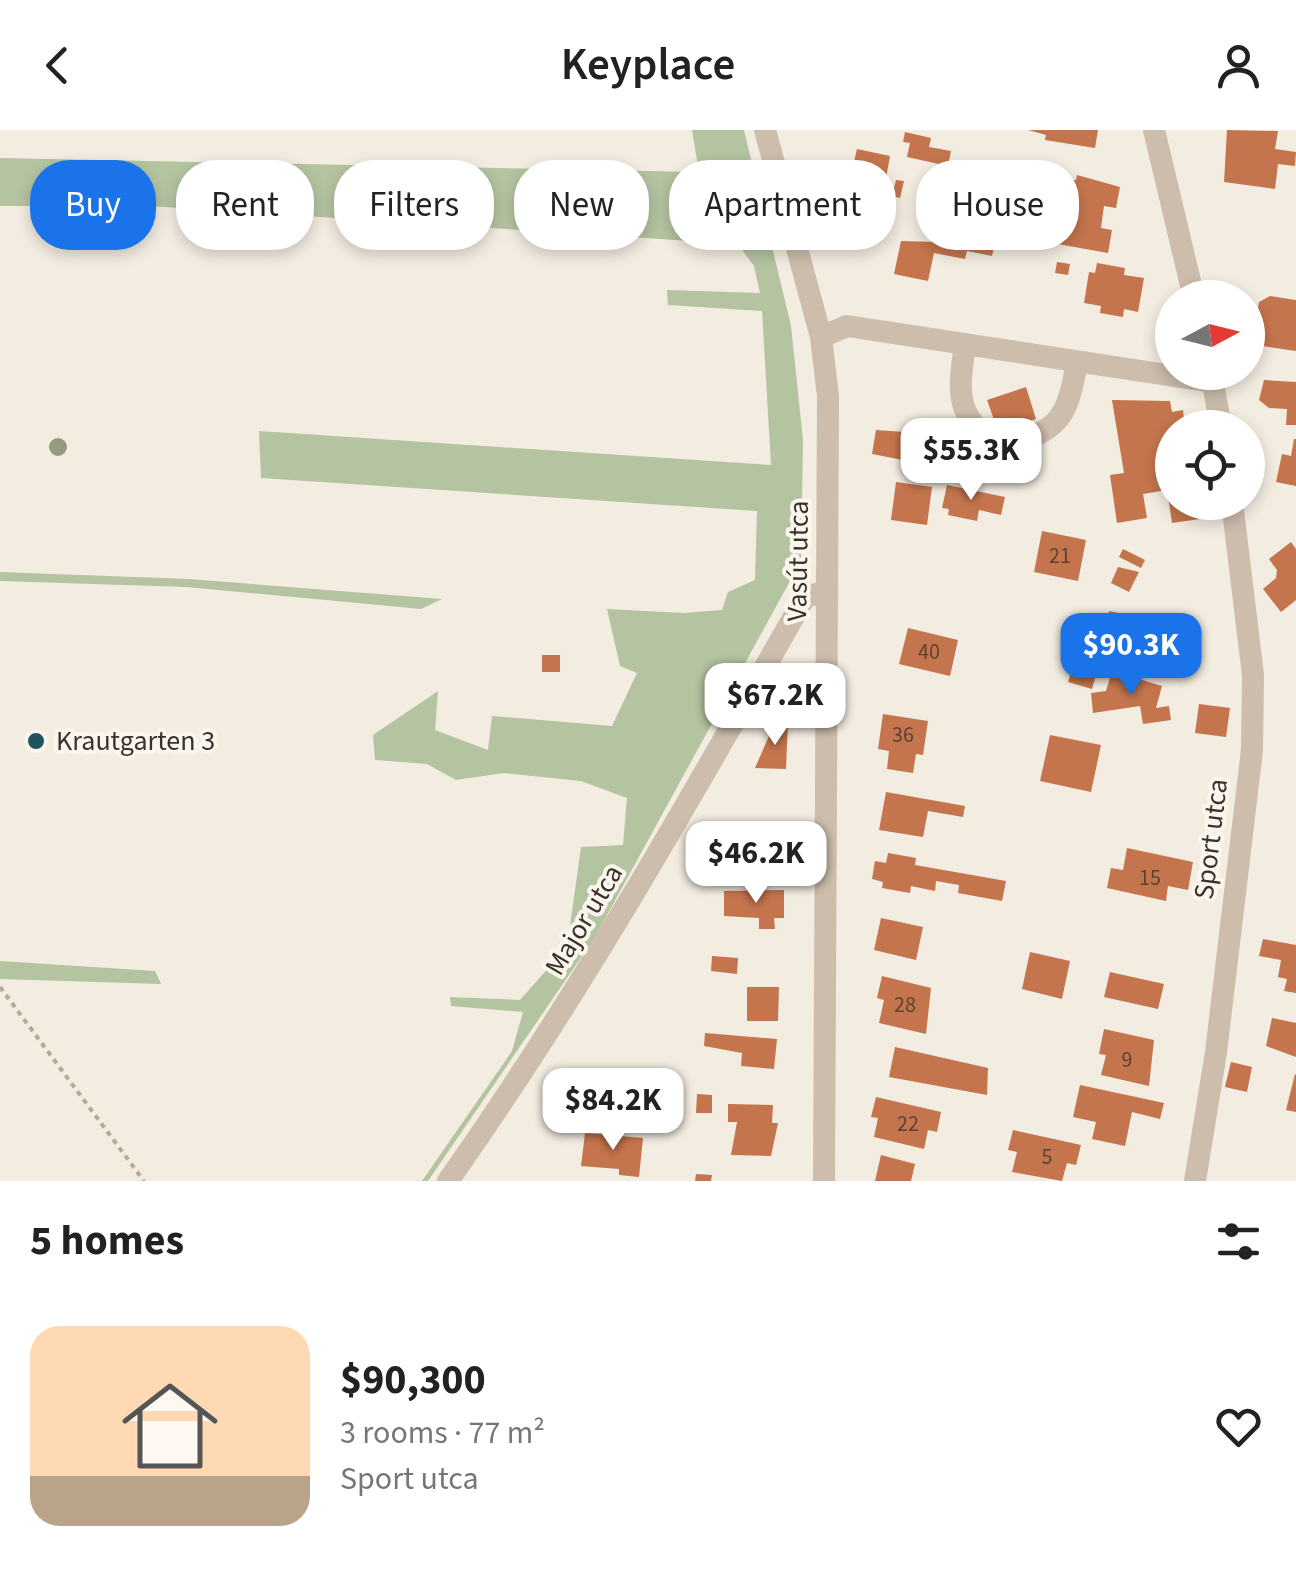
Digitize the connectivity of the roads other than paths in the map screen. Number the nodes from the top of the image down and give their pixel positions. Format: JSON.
{"nodes":[{"id":1,"x":766,"y":130,"type":"edge"},
{"id":2,"x":1154,"y":130,"type":"edge"},
{"id":3,"x":1190,"y":280,"type":"edge"},
{"id":4,"x":821,"y":337,"type":"junction"},
{"id":5,"x":964,"y":344,"type":"junction"},
{"id":6,"x":1077,"y":362,"type":"junction"},
{"id":7,"x":1155,"y":371,"type":"edge"},
{"id":8,"x":1234,"y":520,"type":"edge"},
{"id":9,"x":828,"y":591,"type":"junction"},
{"id":10,"x":448,"y":1181,"type":"edge"},
{"id":11,"x":824,"y":1181,"type":"edge"},
{"id":12,"x":1194,"y":1181,"type":"edge"}],
"edges":[{"from":1,"to":4,"type":"street","name":"Vasút utca"},
{"from":2,"to":3,"type":"street"},
{"from":4,"to":5,"type":"street"},
{"from":4,"to":9,"type":"street","name":"Vasút utca"},
{"from":5,"to":6,"type":"street"},
{"from":5,"to":6,"type":"street"},
{"from":6,"to":7,"type":"street"},
{"from":8,"to":12,"type":"street","name":"Sport utca"},
{"from":9,"to":10,"type":"street","name":"Major utca"},
{"from":9,"to":11,"type":"street","name":"Vasút utca"}]}
